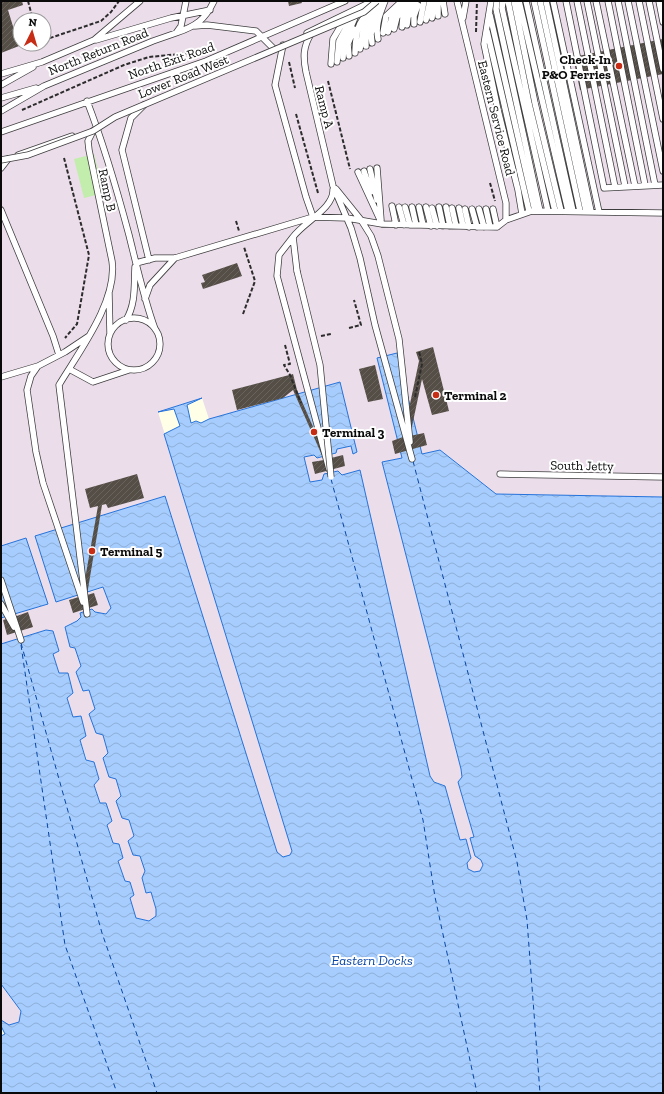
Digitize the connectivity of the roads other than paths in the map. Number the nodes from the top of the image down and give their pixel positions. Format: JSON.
{"nodes":[{"id":1,"x":140,"y":1,"type":"edge"},
{"id":2,"x":186,"y":1,"type":"edge"},
{"id":3,"x":214,"y":1,"type":"edge"},
{"id":4,"x":345,"y":1,"type":"edge"},
{"id":5,"x":377,"y":1,"type":"edge"},
{"id":6,"x":383,"y":1,"type":"edge"},
{"id":7,"x":402,"y":1,"type":"edge"},
{"id":8,"x":407,"y":1,"type":"edge"},
{"id":9,"x":411,"y":1,"type":"edge"},
{"id":10,"x":416,"y":1,"type":"edge"},
{"id":11,"x":424,"y":1,"type":"edge"},
{"id":12,"x":430,"y":1,"type":"edge"},
{"id":13,"x":434,"y":1,"type":"edge"},
{"id":14,"x":438,"y":1,"type":"edge"},
{"id":15,"x":443,"y":1,"type":"edge"},
{"id":16,"x":457,"y":1,"type":"edge"},
{"id":17,"x":466,"y":1,"type":"edge"},
{"id":18,"x":491,"y":1,"type":"edge"},
{"id":19,"x":497,"y":1,"type":"edge"},
{"id":20,"x":503,"y":1,"type":"edge"},
{"id":21,"x":508,"y":1,"type":"edge"},
{"id":22,"x":514,"y":1,"type":"edge"},
{"id":23,"x":519,"y":1,"type":"edge"},
{"id":24,"x":526,"y":1,"type":"edge"},
{"id":25,"x":534,"y":1,"type":"edge"},
{"id":26,"x":540,"y":1,"type":"edge"},
{"id":27,"x":546,"y":1,"type":"edge"},
{"id":28,"x":553,"y":1,"type":"edge"},
{"id":29,"x":566,"y":1,"type":"edge"},
{"id":30,"x":577,"y":1,"type":"edge"},
{"id":31,"x":587,"y":1,"type":"edge"},
{"id":32,"x":596,"y":1,"type":"edge"},
{"id":33,"x":608,"y":1,"type":"edge"},
{"id":34,"x":618,"y":1,"type":"edge"},
{"id":35,"x":628,"y":1,"type":"edge"},
{"id":36,"x":639,"y":1,"type":"edge"},
{"id":37,"x":649,"y":1,"type":"edge"},
{"id":38,"x":659,"y":1,"type":"edge"},
{"id":39,"x":372,"y":2,"type":"edge"},
{"id":40,"x":359,"y":7,"type":"junction"},
{"id":41,"x":210,"y":10,"type":"junction"},
{"id":42,"x":489,"y":11,"type":"junction"},
{"id":43,"x":445,"y":14,"type":"dead end"},
{"id":44,"x":183,"y":16,"type":"junction"},
{"id":45,"x":438,"y":16,"type":"dead end"},
{"id":46,"x":432,"y":18,"type":"dead end"},
{"id":47,"x":420,"y":22,"type":"junction"},
{"id":48,"x":462,"y":22,"type":"junction"},
{"id":49,"x":663,"y":22,"type":"edge"},
{"id":50,"x":195,"y":26,"type":"junction"},
{"id":51,"x":405,"y":26,"type":"dead end"},
{"id":52,"x":486,"y":27,"type":"junction"},
{"id":53,"x":394,"y":29,"type":"dead end"},
{"id":54,"x":176,"y":33,"type":"junction"},
{"id":55,"x":311,"y":34,"type":"junction"},
{"id":56,"x":262,"y":38,"type":"junction"},
{"id":57,"x":378,"y":39,"type":"dead end"},
{"id":58,"x":94,"y":40,"type":"junction"},
{"id":59,"x":369,"y":44,"type":"dead end"},
{"id":60,"x":283,"y":45,"type":"junction"},
{"id":61,"x":274,"y":49,"type":"junction"},
{"id":62,"x":360,"y":49,"type":"dead end"},
{"id":63,"x":355,"y":53,"type":"dead end"},
{"id":64,"x":346,"y":57,"type":"dead end"},
{"id":65,"x":42,"y":62,"type":"junction"},
{"id":66,"x":334,"y":63,"type":"dead end"},
{"id":67,"x":663,"y":68,"type":"edge"},
{"id":68,"x":1,"y":74,"type":"edge"},
{"id":69,"x":1,"y":85,"type":"edge"},
{"id":70,"x":44,"y":86,"type":"junction"},
{"id":71,"x":1,"y":98,"type":"edge"},
{"id":72,"x":87,"y":101,"type":"junction"},
{"id":73,"x":148,"y":101,"type":"junction"},
{"id":74,"x":1,"y":111,"type":"edge"},
{"id":75,"x":663,"y":119,"type":"edge"},
{"id":76,"x":95,"y":129,"type":"junction"},
{"id":77,"x":1,"y":132,"type":"edge"},
{"id":78,"x":8,"y":159,"type":"junction"},
{"id":79,"x":1,"y":160,"type":"edge"},
{"id":80,"x":1,"y":168,"type":"edge"},
{"id":81,"x":377,"y":168,"type":"dead end"},
{"id":82,"x":370,"y":169,"type":"dead end"},
{"id":83,"x":361,"y":171,"type":"dead end"},
{"id":84,"x":663,"y":171,"type":"edge"},
{"id":85,"x":645,"y":185,"type":"junction"},
{"id":86,"x":655,"y":185,"type":"junction"},
{"id":87,"x":663,"y":185,"type":"edge"},
{"id":88,"x":333,"y":186,"type":"junction"},
{"id":89,"x":625,"y":186,"type":"junction"},
{"id":90,"x":635,"y":186,"type":"junction"},
{"id":91,"x":615,"y":187,"type":"junction"},
{"id":92,"x":392,"y":206,"type":"dead end"},
{"id":93,"x":402,"y":207,"type":"dead end"},
{"id":94,"x":412,"y":207,"type":"dead end"},
{"id":95,"x":419,"y":207,"type":"dead end"},
{"id":96,"x":426,"y":207,"type":"dead end"},
{"id":97,"x":436,"y":207,"type":"dead end"},
{"id":98,"x":449,"y":207,"type":"dead end"},
{"id":99,"x":462,"y":208,"type":"dead end"},
{"id":100,"x":472,"y":209,"type":"dead end"},
{"id":101,"x":493,"y":209,"type":"dead end"},
{"id":102,"x":1,"y":210,"type":"edge"},
{"id":103,"x":535,"y":211,"type":"junction"},
{"id":104,"x":548,"y":211,"type":"junction"},
{"id":105,"x":558,"y":211,"type":"junction"},
{"id":106,"x":570,"y":211,"type":"junction"},
{"id":107,"x":586,"y":211,"type":"junction"},
{"id":108,"x":599,"y":212,"type":"junction"},
{"id":109,"x":663,"y":213,"type":"edge"},
{"id":110,"x":522,"y":214,"type":"junction"},
{"id":111,"x":313,"y":217,"type":"junction"},
{"id":112,"x":347,"y":218,"type":"junction"},
{"id":113,"x":361,"y":220,"type":"junction"},
{"id":114,"x":506,"y":220,"type":"junction"},
{"id":115,"x":382,"y":224,"type":"junction"},
{"id":116,"x":396,"y":225,"type":"junction"},
{"id":117,"x":410,"y":225,"type":"junction"},
{"id":118,"x":423,"y":225,"type":"junction"},
{"id":119,"x":430,"y":226,"type":"junction"},
{"id":120,"x":440,"y":226,"type":"junction"},
{"id":121,"x":453,"y":226,"type":"junction"},
{"id":122,"x":466,"y":227,"type":"junction"},
{"id":123,"x":477,"y":227,"type":"junction"},
{"id":124,"x":484,"y":227,"type":"junction"},
{"id":125,"x":490,"y":227,"type":"junction"},
{"id":126,"x":497,"y":227,"type":"junction"},
{"id":127,"x":293,"y":237,"type":"junction"},
{"id":128,"x":175,"y":258,"type":"junction"},
{"id":129,"x":149,"y":260,"type":"junction"},
{"id":130,"x":136,"y":263,"type":"junction"},
{"id":131,"x":109,"y":289,"type":"junction"},
{"id":132,"x":145,"y":299,"type":"junction"},
{"id":133,"x":126,"y":320,"type":"junction"},
{"id":134,"x":155,"y":329,"type":"junction"},
{"id":135,"x":91,"y":335,"type":"junction"},
{"id":136,"x":110,"y":335,"type":"junction"},
{"id":137,"x":58,"y":355,"type":"junction"},
{"id":138,"x":38,"y":366,"type":"junction"},
{"id":139,"x":69,"y":369,"type":"junction"},
{"id":140,"x":130,"y":370,"type":"junction"},
{"id":141,"x":1,"y":377,"type":"edge"},
{"id":142,"x":500,"y":474,"type":"dead end"},
{"id":143,"x":663,"y":477,"type":"edge"},
{"id":144,"x":1,"y":580,"type":"edge"},
{"id":145,"x":1,"y":604,"type":"edge"}],
"edges":[{"from":1,"to":58,"type":"lane"},
{"from":2,"to":44,"type":"lane"},
{"from":3,"to":41,"type":"lane"},
{"from":4,"to":56,"type":"lane","name":"North Exit Road"},
{"from":5,"to":55,"type":"lane","bridge":true},
{"from":6,"to":57,"type":"lane"},
{"from":6,"to":59,"type":"lane"},
{"from":6,"to":62,"type":"lane"},
{"from":6,"to":63,"type":"lane"},
{"from":7,"to":8,"type":"lane"},
{"from":9,"to":53,"type":"lane"},
{"from":10,"to":47,"type":"lane"},
{"from":10,"to":51,"type":"lane"},
{"from":11,"to":47,"type":"lane"},
{"from":12,"to":47,"type":"lane"},
{"from":13,"to":46,"type":"lane"},
{"from":14,"to":45,"type":"lane"},
{"from":15,"to":43,"type":"lane"},
{"from":16,"to":48,"type":"lane","name":"Eastern Service Road"},
{"from":17,"to":48,"type":"lane","name":"Eastern Service Road"},
{"from":18,"to":42,"type":"lane"},
{"from":19,"to":103,"type":"lane"},
{"from":20,"to":104,"type":"lane"},
{"from":21,"to":105,"type":"lane"},
{"from":22,"to":105,"type":"lane"},
{"from":23,"to":106,"type":"lane"},
{"from":24,"to":106,"type":"lane"},
{"from":25,"to":107,"type":"lane"},
{"from":26,"to":107,"type":"lane"},
{"from":27,"to":107,"type":"lane"},
{"from":28,"to":108,"type":"lane"},
{"from":29,"to":91,"type":"lane"},
{"from":30,"to":91,"type":"lane"},
{"from":31,"to":89,"type":"lane"},
{"from":32,"to":90,"type":"lane"},
{"from":33,"to":85,"type":"lane"},
{"from":34,"to":86,"type":"lane"},
{"from":35,"to":84,"type":"lane"},
{"from":36,"to":75,"type":"lane"},
{"from":37,"to":67,"type":"lane"},
{"from":38,"to":49,"type":"lane"},
{"from":39,"to":40,"type":"lane","name":"Lower Road West"},
{"from":40,"to":60,"type":"lane","name":"Lower Road West"},
{"from":40,"to":64,"type":"lane"},
{"from":40,"to":66,"type":"lane"},
{"from":41,"to":44,"type":"lane"},
{"from":41,"to":50,"type":"lane"},
{"from":42,"to":52,"type":"lane"},
{"from":42,"to":103,"type":"lane"},
{"from":44,"to":54,"type":"lane"},
{"from":44,"to":58,"type":"lane"},
{"from":48,"to":114,"type":"lane","name":"Eastern Service Road"},
{"from":50,"to":54,"type":"lane","name":"North Return Road"},
{"from":50,"to":56,"type":"lane"},
{"from":52,"to":103,"type":"lane"},
{"from":52,"to":110,"type":"lane"},
{"from":54,"to":70,"type":"lane","name":"North Return Road"},
{"from":55,"to":76,"type":"lane","bridge":true},
{"from":55,"to":88,"type":"lane","name":"Ramp A"},
{"from":56,"to":61,"type":"lane"},
{"from":56,"to":72,"type":"lane","name":"North Exit Road"},
{"from":58,"to":65,"type":"lane"},
{"from":60,"to":61,"type":"lane","name":"Lower Road West"},
{"from":60,"to":111,"type":"lane"},
{"from":61,"to":73,"type":"lane","name":"Lower Road West"},
{"from":65,"to":68,"type":"lane"},
{"from":65,"to":69,"type":"lane"},
{"from":70,"to":71,"type":"lane"},
{"from":70,"to":74,"type":"lane","name":"North Return Road"},
{"from":72,"to":76,"type":"lane"},
{"from":72,"to":77,"type":"lane","name":"North Exit Road"},
{"from":73,"to":76,"type":"lane","name":"Lower Road West"},
{"from":73,"to":129,"type":"lane"},
{"from":76,"to":78,"type":"lane","name":"Lower Road West"},
{"from":76,"to":79,"type":"lane","bridge":true},
{"from":76,"to":130,"type":"lane"},
{"from":76,"to":131,"type":"lane","name":"Ramp B"},
{"from":78,"to":79,"type":"lane","name":"Lower Road West"},
{"from":78,"to":80,"type":"lane"},
{"from":81,"to":115,"type":"lane"},
{"from":82,"to":115,"type":"lane"},
{"from":83,"to":115,"type":"lane"},
{"from":85,"to":86,"type":"lane"},
{"from":85,"to":90,"type":"lane"},
{"from":86,"to":87,"type":"lane"},
{"from":88,"to":111,"type":"lane"},
{"from":88,"to":112,"type":"lane","name":"Ramp A"},
{"from":88,"to":113,"type":"lane"},
{"from":89,"to":90,"type":"lane"},
{"from":89,"to":91,"type":"lane"},
{"from":92,"to":116,"type":"lane"},
{"from":93,"to":117,"type":"lane"},
{"from":94,"to":117,"type":"lane"},
{"from":95,"to":118,"type":"lane"},
{"from":96,"to":119,"type":"lane"},
{"from":97,"to":120,"type":"lane"},
{"from":98,"to":121,"type":"lane"},
{"from":99,"to":122,"type":"lane"},
{"from":100,"to":123,"type":"lane"},
{"from":101,"to":126,"type":"lane"},
{"from":102,"to":137,"type":"lane"},
{"from":103,"to":104,"type":"lane"},
{"from":103,"to":110,"type":"lane"},
{"from":104,"to":105,"type":"lane"},
{"from":105,"to":106,"type":"lane"},
{"from":106,"to":107,"type":"lane"},
{"from":107,"to":108,"type":"lane"},
{"from":108,"to":109,"type":"lane"},
{"from":110,"to":114,"type":"lane"},
{"from":111,"to":112,"type":"lane"},
{"from":111,"to":127,"type":"lane"},
{"from":111,"to":128,"type":"lane"},
{"from":112,"to":113,"type":"lane"},
{"from":112,"to":113,"type":"lane","name":"Ramp A"},
{"from":113,"to":115,"type":"lane"},
{"from":114,"to":126,"type":"lane"},
{"from":115,"to":116,"type":"lane"},
{"from":116,"to":117,"type":"lane"},
{"from":117,"to":118,"type":"lane"},
{"from":118,"to":119,"type":"lane"},
{"from":119,"to":120,"type":"lane"},
{"from":120,"to":121,"type":"lane"},
{"from":121,"to":122,"type":"lane"},
{"from":122,"to":123,"type":"lane"},
{"from":123,"to":124,"type":"lane"},
{"from":124,"to":125,"type":"lane"},
{"from":124,"to":125,"type":"lane"},
{"from":125,"to":126,"type":"lane"},
{"from":127,"to":127,"type":"lane","bridge":true},
{"from":128,"to":129,"type":"lane"},
{"from":128,"to":132,"type":"lane"},
{"from":129,"to":130,"type":"lane"},
{"from":130,"to":132,"type":"lane"},
{"from":130,"to":133,"type":"lane"},
{"from":131,"to":135,"type":"lane"},
{"from":131,"to":136,"type":"lane"},
{"from":132,"to":134,"type":"lane"},
{"from":133,"to":134,"type":"lane"},
{"from":133,"to":136,"type":"lane"},
{"from":134,"to":140,"type":"lane"},
{"from":135,"to":137,"type":"lane"},
{"from":135,"to":139,"type":"lane"},
{"from":136,"to":140,"type":"lane"},
{"from":137,"to":138,"type":"lane"},
{"from":138,"to":139,"type":"lane"},
{"from":138,"to":141,"type":"lane"},
{"from":139,"to":140,"type":"lane"},
{"from":142,"to":143,"type":"lane","name":"South Jetty"},
{"from":144,"to":145,"type":"lane"}]}
